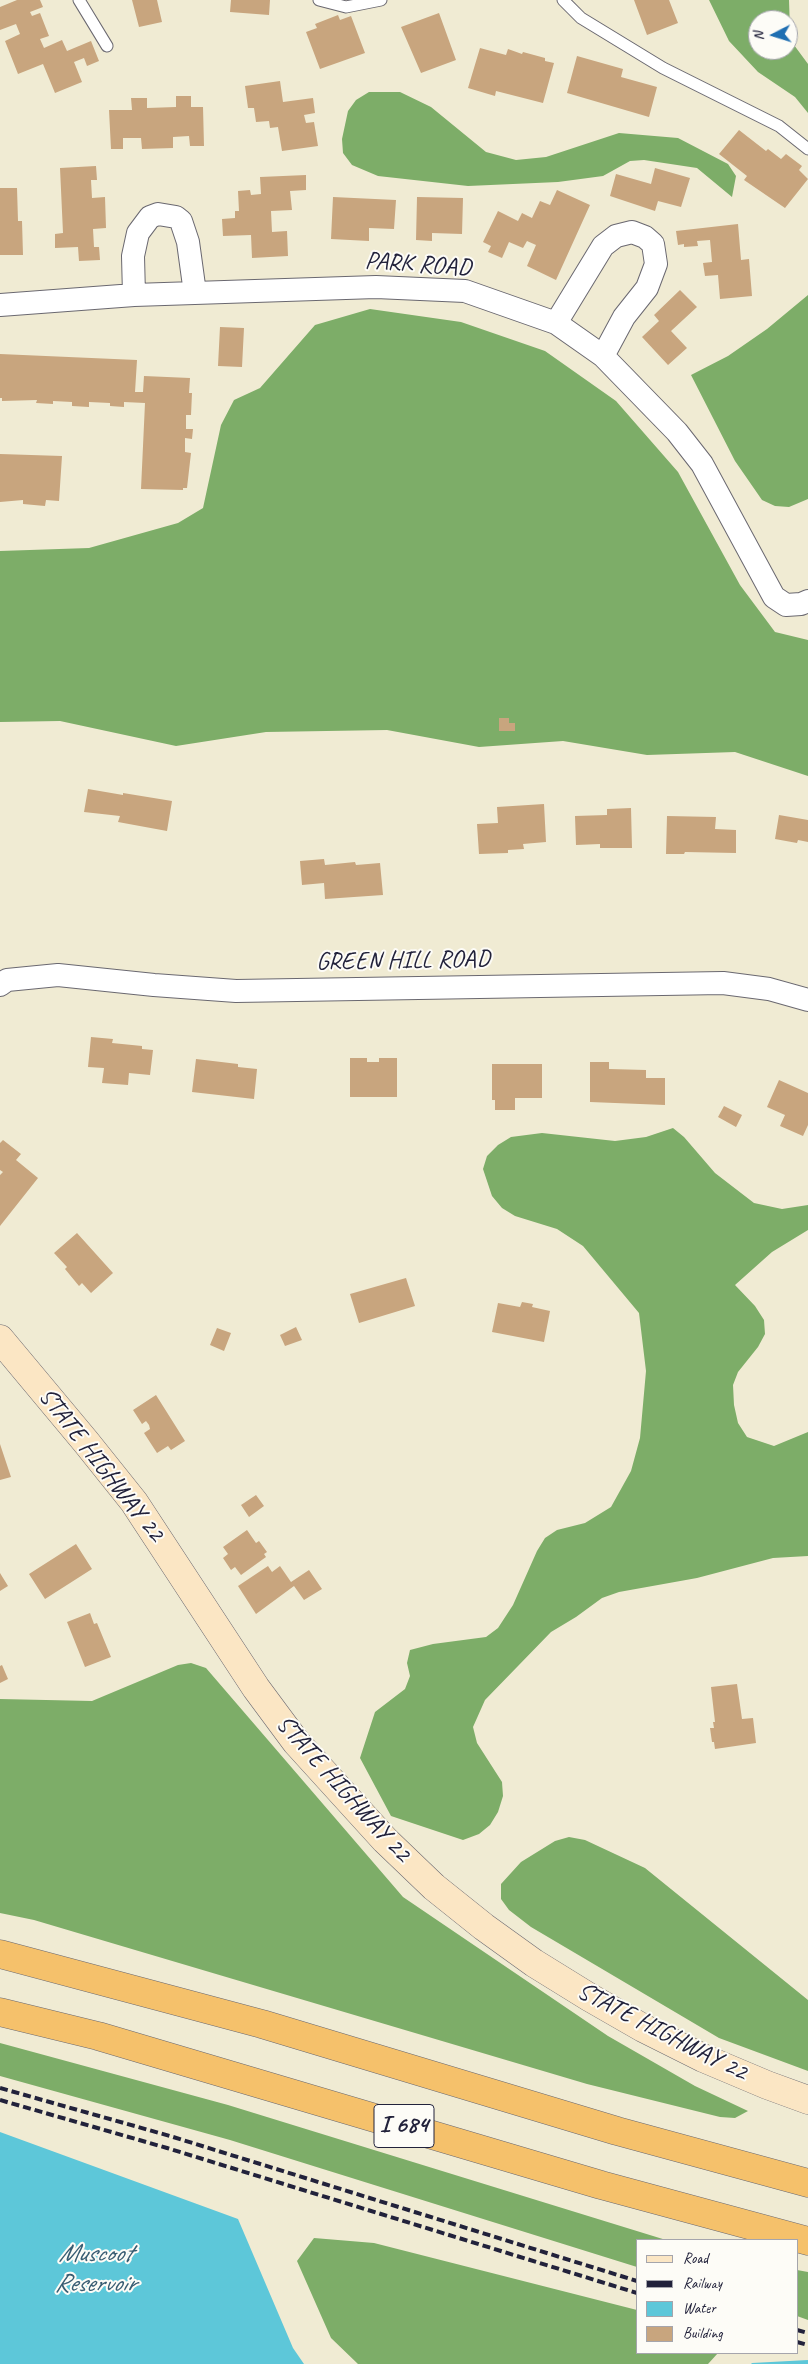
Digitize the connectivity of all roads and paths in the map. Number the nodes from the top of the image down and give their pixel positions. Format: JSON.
{"nodes":[{"id":1,"x":79,"y":0,"type":"edge"},
{"id":2,"x":319,"y":0,"type":"edge"},
{"id":3,"x":381,"y":0,"type":"edge"},
{"id":4,"x":563,"y":0,"type":"edge"},
{"id":5,"x":107,"y":46,"type":"dead end"},
{"id":6,"x":808,"y":149,"type":"edge"},
{"id":7,"x":195,"y":293,"type":"junction"},
{"id":8,"x":134,"y":294,"type":"junction"},
{"id":9,"x":0,"y":305,"type":"edge"},
{"id":10,"x":556,"y":323,"type":"junction"},
{"id":11,"x":603,"y":356,"type":"junction"},
{"id":12,"x":808,"y":601,"type":"edge"},
{"id":13,"x":0,"y":985,"type":"edge"},
{"id":14,"x":808,"y":1000,"type":"edge"},
{"id":15,"x":0,"y":1339,"type":"edge"},
{"id":16,"x":0,"y":1954,"type":"edge"},
{"id":17,"x":0,"y":2012,"type":"edge"},
{"id":18,"x":808,"y":2100,"type":"edge"},
{"id":19,"x":808,"y":2182,"type":"edge"},
{"id":20,"x":808,"y":2241,"type":"edge"}],
"edges":[{"from":1,"to":5,"type":"lane"},
{"from":2,"to":3,"type":"lane"},
{"from":4,"to":6,"type":"lane"},
{"from":7,"to":8,"type":"street","name":"PARK ROAD"},
{"from":7,"to":8,"type":"street"},
{"from":7,"to":10,"type":"street","name":"PARK ROAD"},
{"from":8,"to":9,"type":"street","name":"PARK ROAD"},
{"from":10,"to":11,"type":"street","name":"PARK ROAD"},
{"from":10,"to":11,"type":"street"},
{"from":11,"to":12,"type":"street","name":"PARK ROAD"},
{"from":13,"to":14,"type":"street","name":"GREEN HILL ROAD"},
{"from":15,"to":18,"type":"main road","name":"STATE HIGHWAY 22"},
{"from":16,"to":19,"type":"highway","number":"I 684"},
{"from":17,"to":20,"type":"highway","number":"I 684"}]}
